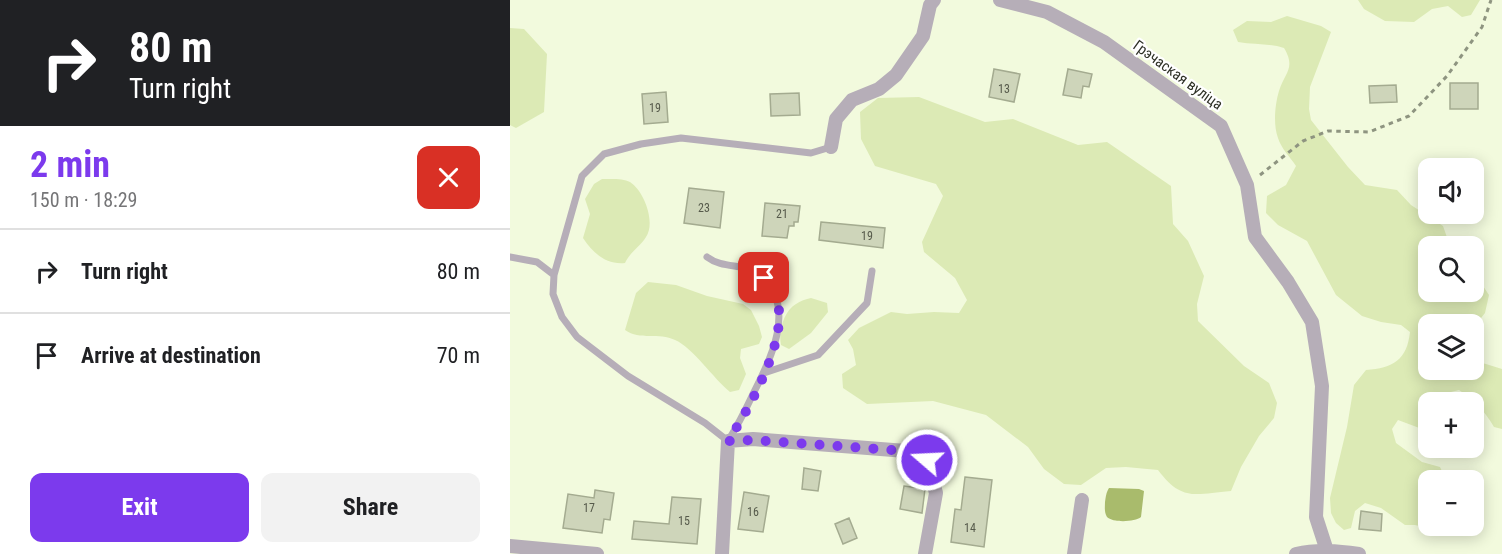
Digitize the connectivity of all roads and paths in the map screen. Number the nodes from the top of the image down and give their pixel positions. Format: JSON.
{"nodes":[{"id":1,"x":934,"y":0,"type":"edge"},
{"id":2,"x":1000,"y":0,"type":"edge"},
{"id":3,"x":1491,"y":0,"type":"edge"},
{"id":4,"x":831,"y":147,"type":"joint"},
{"id":5,"x":1247,"y":185,"type":"junction"},
{"id":6,"x":510,"y":257,"type":"edge"},
{"id":7,"x":707,"y":257,"type":"dead end"},
{"id":8,"x":872,"y":271,"type":"dead end"},
{"id":9,"x":554,"y":275,"type":"junction"},
{"id":10,"x":764,"y":373,"type":"junction"},
{"id":11,"x":728,"y":441,"type":"junction"},
{"id":12,"x":1082,"y":500,"type":"dead end"},
{"id":13,"x":510,"y":546,"type":"edge"},
{"id":14,"x":1328,"y":552,"type":"edge"},
{"id":15,"x":597,"y":554,"type":"edge"},
{"id":16,"x":722,"y":554,"type":"edge"},
{"id":17,"x":925,"y":554,"type":"edge"},
{"id":18,"x":1074,"y":554,"type":"edge"},
{"id":19,"x":1296,"y":554,"type":"edge"},
{"id":20,"x":1359,"y":554,"type":"edge"}],
"edges":[{"from":1,"to":4,"type":"street"},
{"from":2,"to":5,"type":"street","name":"Грэчаская вуліца"},
{"from":3,"to":5,"type":"path"},
{"from":4,"to":9,"type":"lane"},
{"from":5,"to":14,"type":"street","name":"Грэчаская вуліца"},
{"from":6,"to":9,"type":"lane"},
{"from":7,"to":10,"type":"lane"},
{"from":8,"to":10,"type":"lane"},
{"from":9,"to":11,"type":"lane"},
{"from":10,"to":11,"type":"lane"},
{"from":11,"to":16,"type":"street"},
{"from":11,"to":17,"type":"street"},
{"from":12,"to":18,"type":"street"},
{"from":13,"to":15,"type":"street"},
{"from":14,"to":19,"type":"street"},
{"from":14,"to":20,"type":"street"}]}
